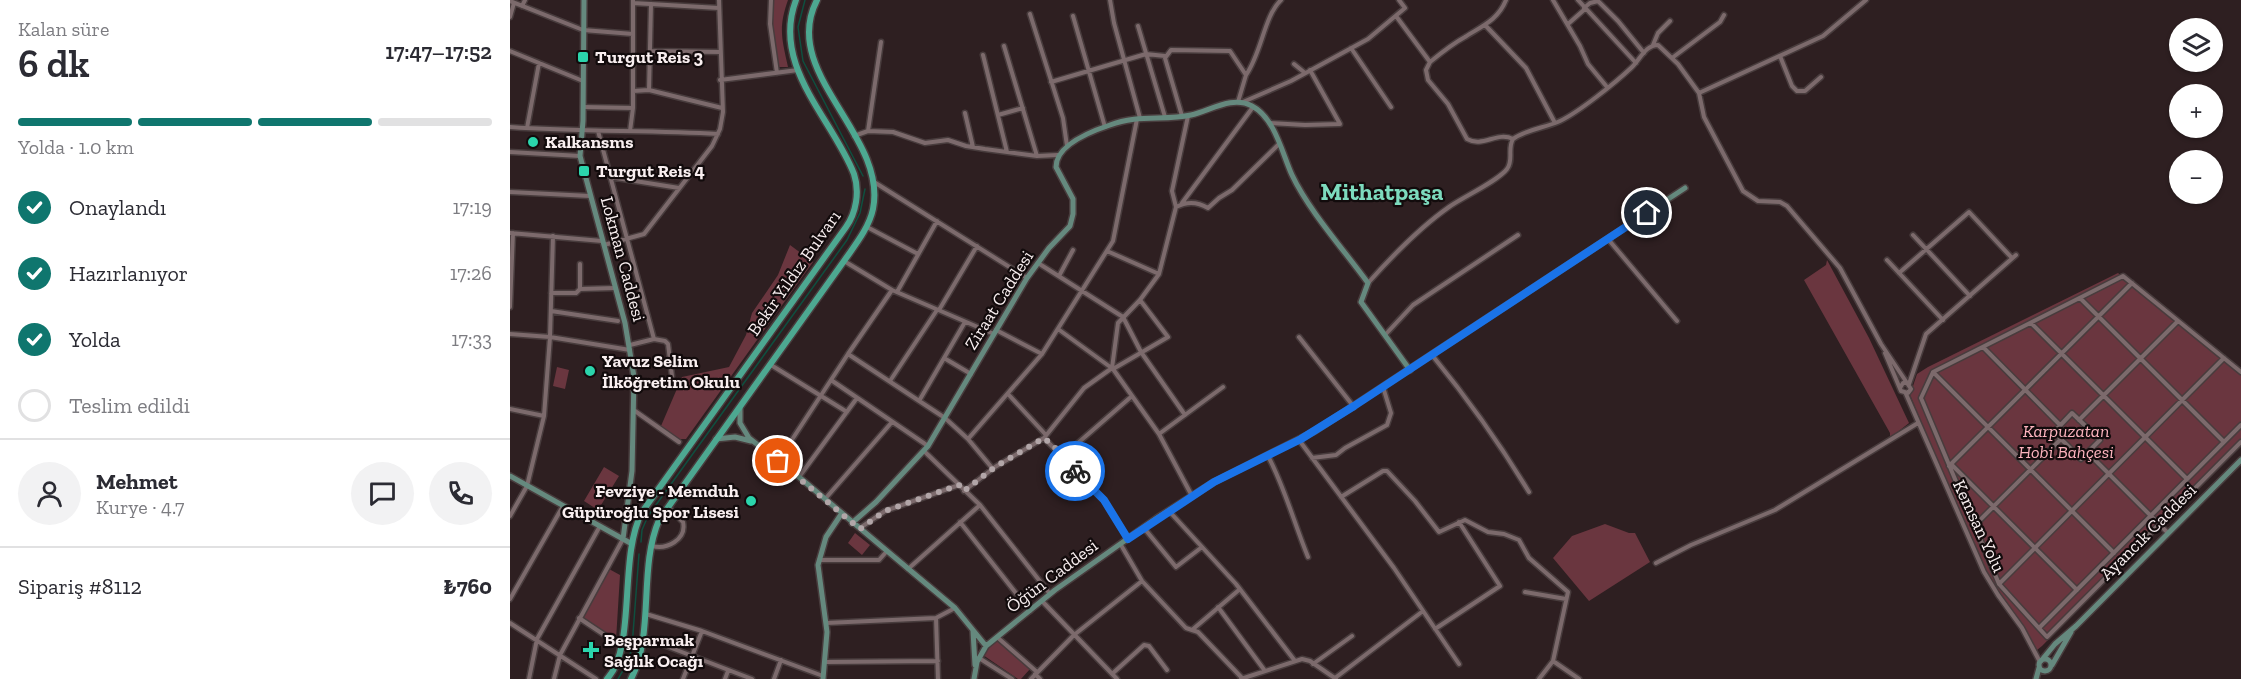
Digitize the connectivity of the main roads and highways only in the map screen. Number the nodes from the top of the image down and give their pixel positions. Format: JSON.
{"nodes":[{"id":1,"x":796,"y":0,"type":"edge"},
{"id":2,"x":817,"y":0,"type":"edge"},
{"id":3,"x":607,"y":679,"type":"edge"},
{"id":4,"x":631,"y":679,"type":"edge"}],
"edges":[{"from":1,"to":3,"type":"main road","name":"Bekir Yıldız Bulvarı"},
{"from":2,"to":4,"type":"main road","name":"Bekir Yıldız Bulvarı"}]}
